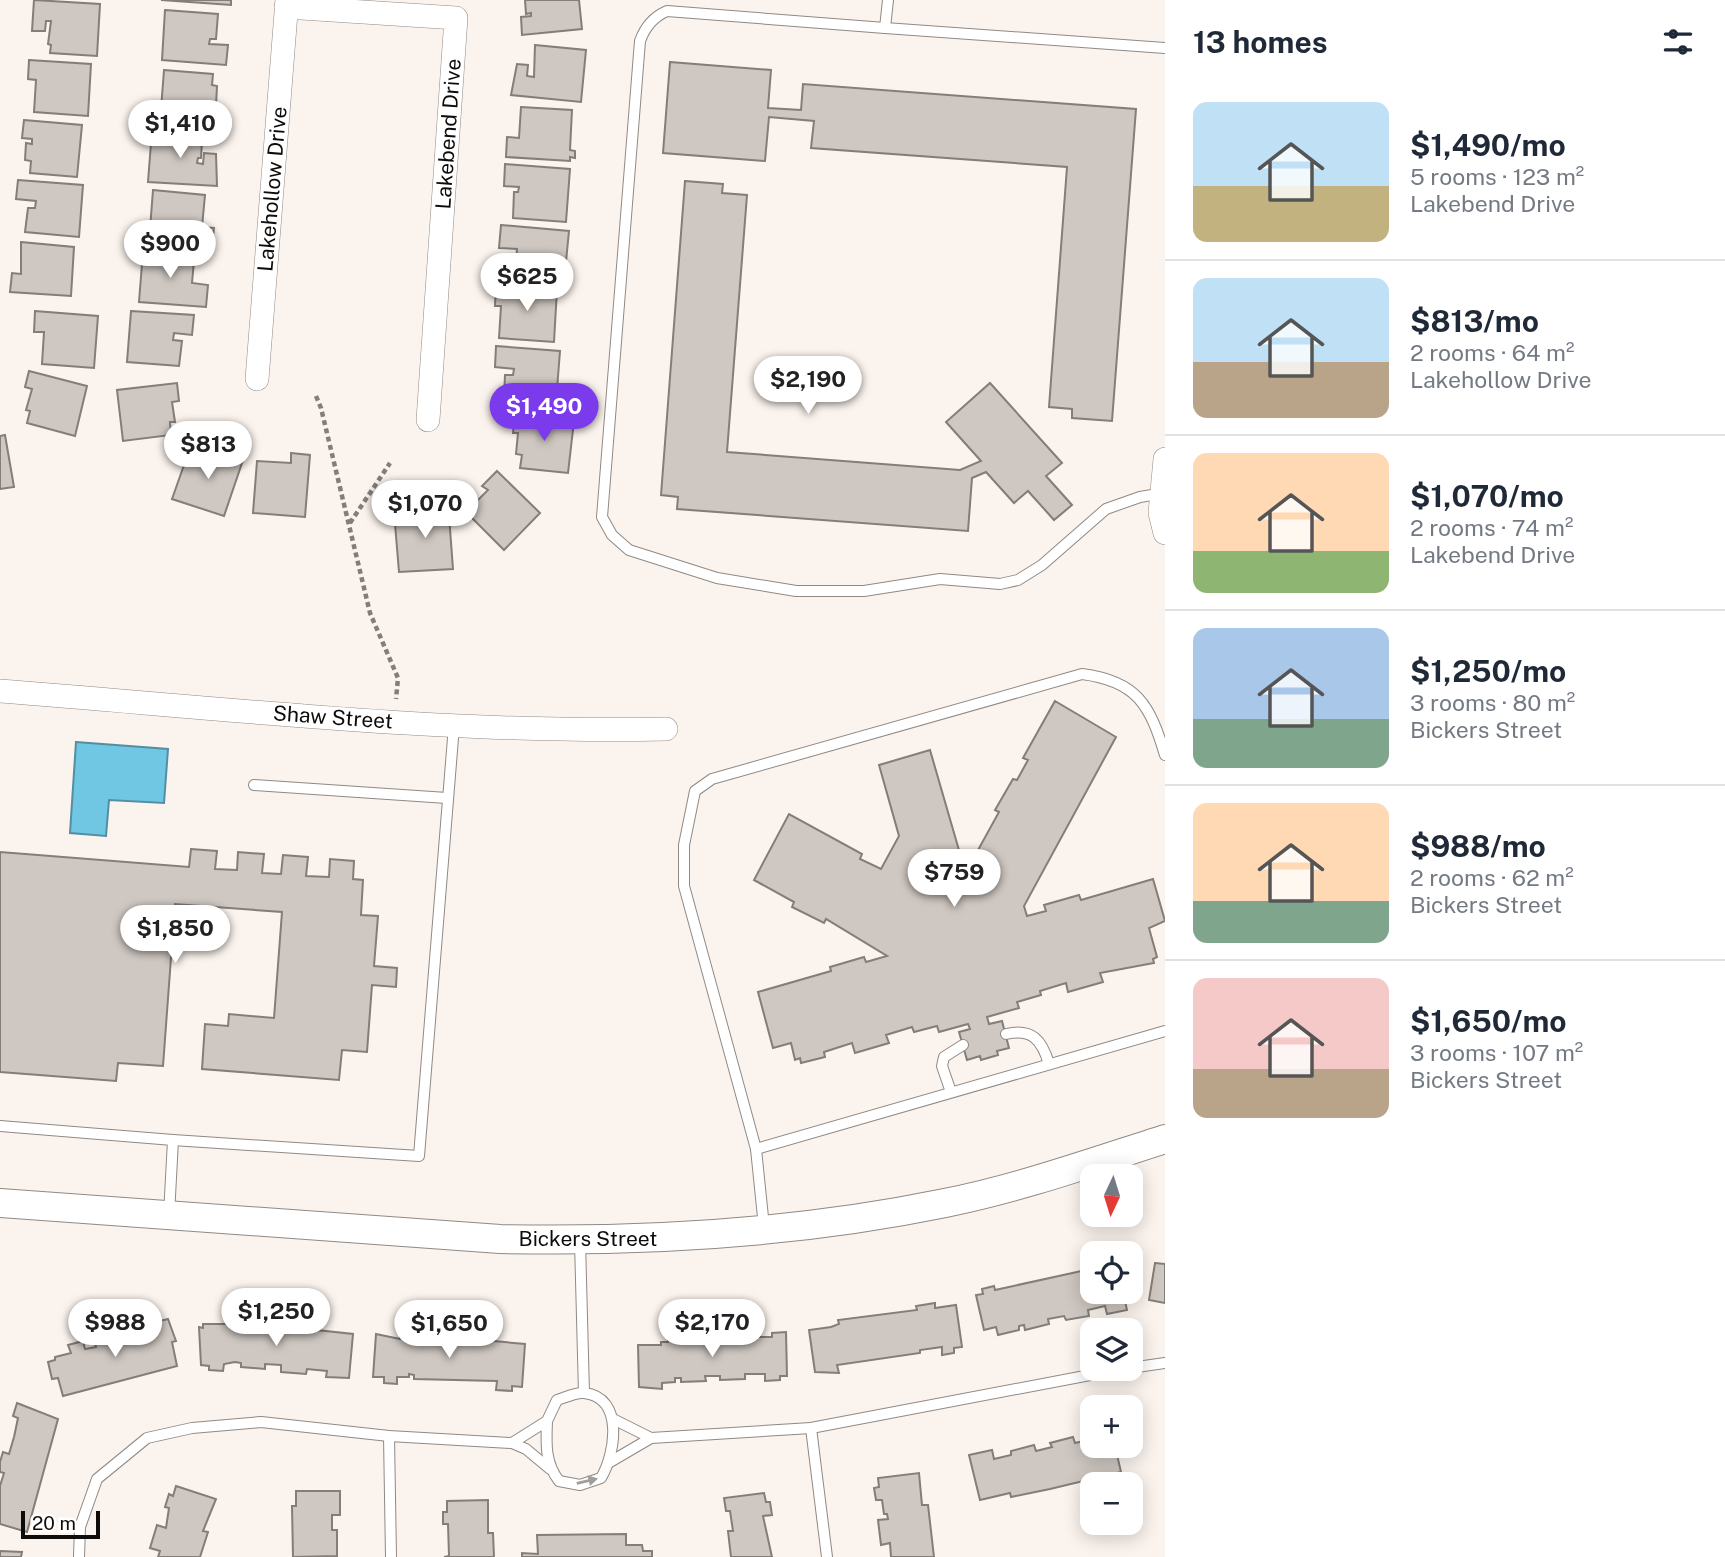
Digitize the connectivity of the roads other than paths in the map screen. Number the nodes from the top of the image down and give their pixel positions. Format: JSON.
{"nodes":[{"id":1,"x":888,"y":0,"type":"edge"},
{"id":2,"x":287,"y":4,"type":"edge"},
{"id":3,"x":885,"y":28,"type":"junction"},
{"id":4,"x":1165,"y":48,"type":"edge"},
{"id":5,"x":257,"y":379,"type":"dead end"},
{"id":6,"x":428,"y":419,"type":"dead end"},
{"id":7,"x":1165,"y":459,"type":"edge"},
{"id":8,"x":1164,"y":493,"type":"edge"},
{"id":9,"x":1165,"y":533,"type":"edge"},
{"id":10,"x":0,"y":691,"type":"edge"},
{"id":11,"x":454,"y":726,"type":"junction"},
{"id":12,"x":666,"y":729,"type":"dead end"},
{"id":13,"x":1165,"y":755,"type":"edge"},
{"id":14,"x":254,"y":785,"type":"dead end"},
{"id":15,"x":447,"y":798,"type":"junction"},
{"id":16,"x":1165,"y":1031,"type":"edge"},
{"id":17,"x":1006,"y":1034,"type":"dead end"},
{"id":18,"x":963,"y":1045,"type":"dead end"},
{"id":19,"x":1049,"y":1064,"type":"junction"},
{"id":20,"x":951,"y":1092,"type":"junction"},
{"id":21,"x":0,"y":1126,"type":"edge"},
{"id":22,"x":1165,"y":1139,"type":"edge"},
{"id":23,"x":173,"y":1140,"type":"junction"},
{"id":24,"x":756,"y":1149,"type":"junction"},
{"id":25,"x":0,"y":1203,"type":"edge"},
{"id":26,"x":169,"y":1214,"type":"junction"},
{"id":27,"x":764,"y":1230,"type":"junction"},
{"id":28,"x":580,"y":1241,"type":"junction"},
{"id":29,"x":1165,"y":1363,"type":"edge"},
{"id":30,"x":1143,"y":1366,"type":"edge"},
{"id":31,"x":1080,"y":1377,"type":"edge"},
{"id":32,"x":584,"y":1393,"type":"junction"},
{"id":33,"x":613,"y":1419,"type":"junction"},
{"id":34,"x":547,"y":1421,"type":"junction"},
{"id":35,"x":811,"y":1428,"type":"junction"},
{"id":36,"x":389,"y":1436,"type":"junction"},
{"id":37,"x":651,"y":1438,"type":"junction"},
{"id":38,"x":512,"y":1443,"type":"junction"},
{"id":39,"x":610,"y":1462,"type":"junction"},
{"id":40,"x":550,"y":1469,"type":"junction"},
{"id":41,"x":79,"y":1557,"type":"edge"},
{"id":42,"x":391,"y":1557,"type":"edge"},
{"id":43,"x":827,"y":1557,"type":"edge"}],
"edges":[{"from":1,"to":3,"type":"lane"},
{"from":2,"to":5,"type":"street","name":"Lakehollow Drive"},
{"from":2,"to":6,"type":"street","name":"Lakebend Drive"},
{"from":3,"to":4,"type":"lane"},
{"from":3,"to":8,"type":"lane"},
{"from":7,"to":8,"type":"street"},
{"from":8,"to":9,"type":"street"},
{"from":10,"to":11,"type":"street","name":"Shaw Street"},
{"from":11,"to":12,"type":"street","name":"Shaw Street"},
{"from":11,"to":15,"type":"lane"},
{"from":13,"to":24,"type":"lane"},
{"from":14,"to":15,"type":"lane"},
{"from":15,"to":23,"type":"lane"},
{"from":16,"to":19,"type":"lane"},
{"from":17,"to":19,"type":"lane"},
{"from":18,"to":20,"type":"lane"},
{"from":19,"to":20,"type":"lane"},
{"from":20,"to":24,"type":"lane"},
{"from":21,"to":23,"type":"lane"},
{"from":22,"to":27,"type":"street","name":"Bickers Street"},
{"from":23,"to":26,"type":"lane"},
{"from":24,"to":27,"type":"lane"},
{"from":25,"to":26,"type":"street","name":"Bickers Street"},
{"from":26,"to":28,"type":"street","name":"Bickers Street"},
{"from":27,"to":28,"type":"street","name":"Bickers Street"},
{"from":28,"to":32,"type":"lane"},
{"from":29,"to":30,"type":"lane"},
{"from":31,"to":35,"type":"lane"},
{"from":32,"to":33,"type":"lane"},
{"from":32,"to":34,"type":"lane"},
{"from":33,"to":37,"type":"lane"},
{"from":33,"to":39,"type":"lane"},
{"from":34,"to":38,"type":"lane"},
{"from":34,"to":40,"type":"lane"},
{"from":35,"to":37,"type":"lane"},
{"from":35,"to":43,"type":"lane"},
{"from":36,"to":38,"type":"lane"},
{"from":36,"to":41,"type":"lane"},
{"from":36,"to":42,"type":"lane"},
{"from":37,"to":39,"type":"lane"},
{"from":38,"to":40,"type":"lane"},
{"from":40,"to":39,"type":"lane","one_way":true}]}
